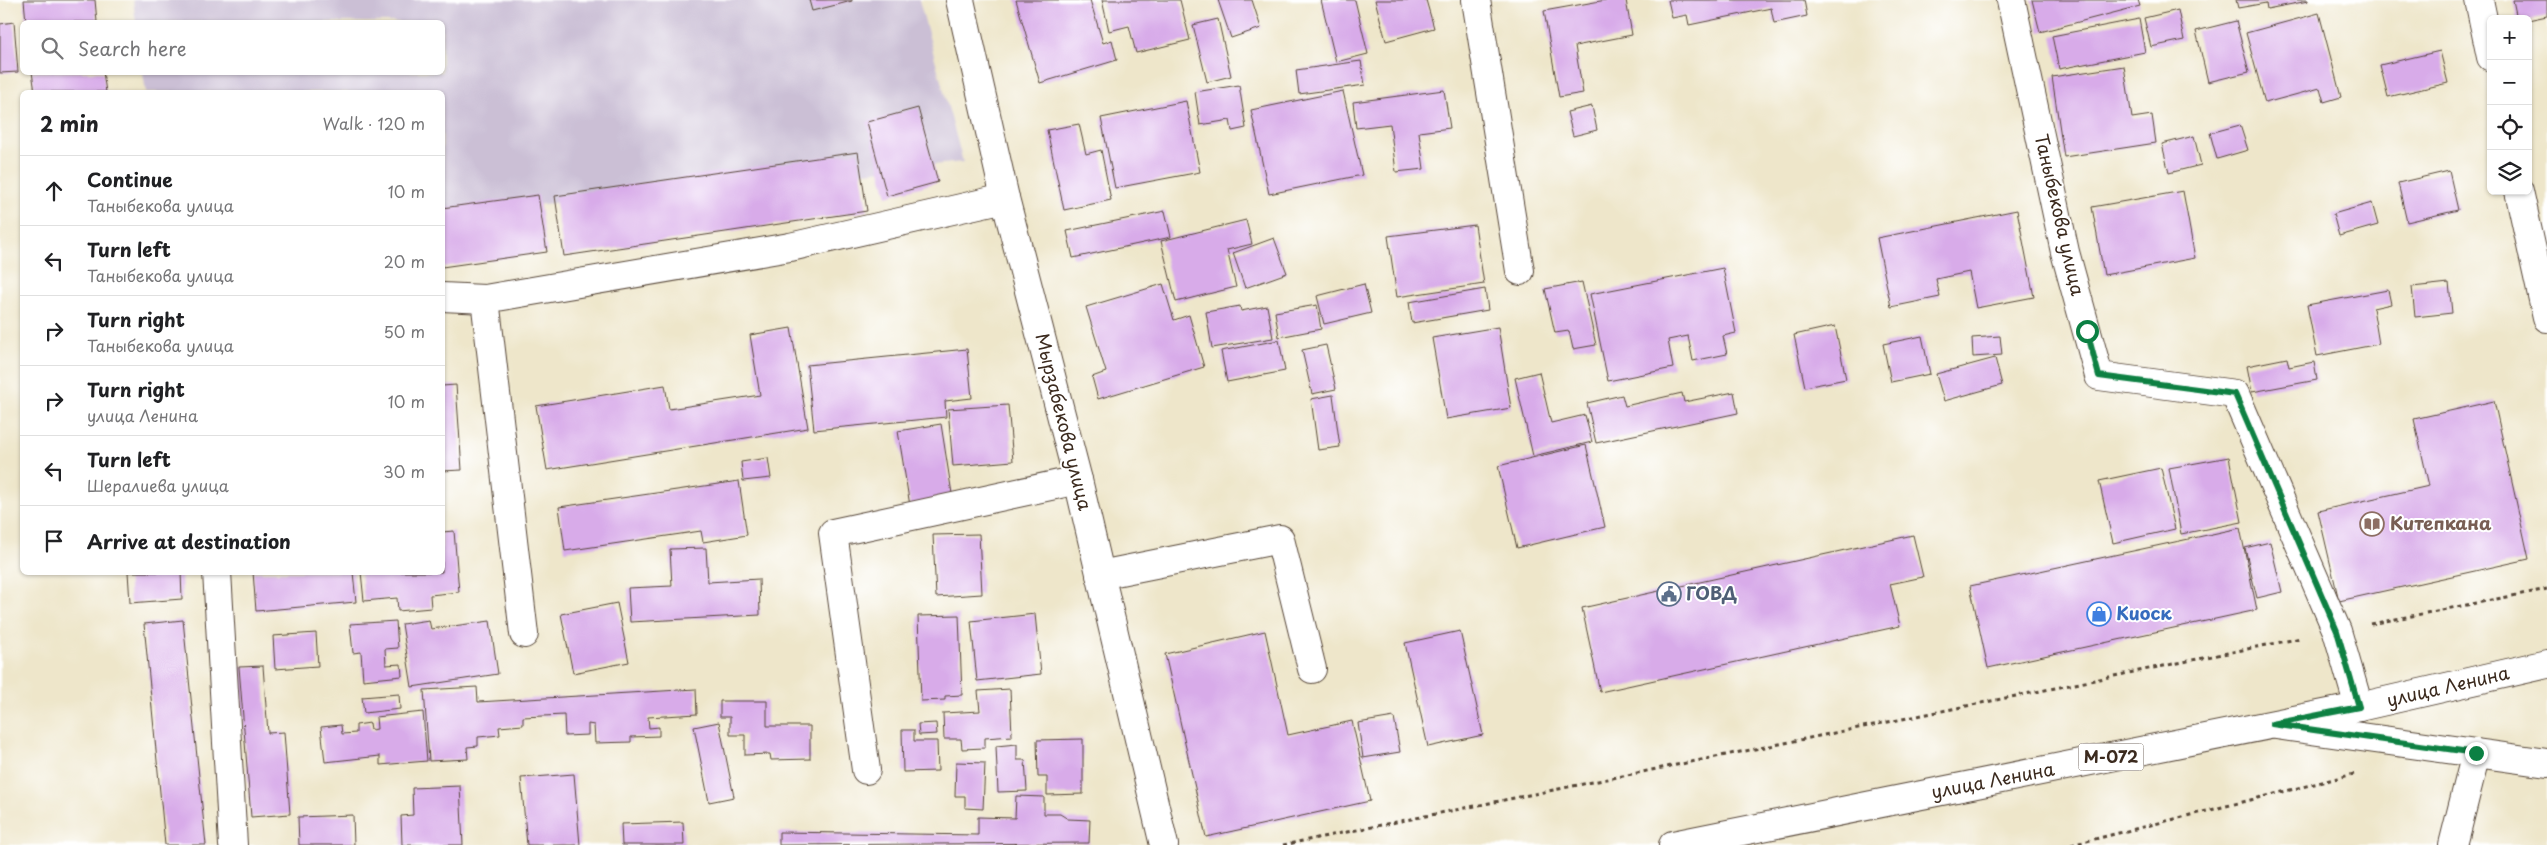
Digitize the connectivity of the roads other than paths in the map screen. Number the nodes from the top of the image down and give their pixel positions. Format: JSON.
{"nodes":[{"id":1,"x":960,"y":0,"type":"edge"},
{"id":2,"x":1476,"y":0,"type":"edge"},
{"id":3,"x":2011,"y":0,"type":"edge"},
{"id":4,"x":2479,"y":0,"type":"edge"},
{"id":5,"x":2487,"y":38,"type":"edge"},
{"id":6,"x":2520,"y":195,"type":"edge"},
{"id":7,"x":1005,"y":198,"type":"junction"},
{"id":8,"x":1520,"y":271,"type":"dead end"},
{"id":9,"x":445,"y":297,"type":"edge"},
{"id":10,"x":485,"y":299,"type":"junction"},
{"id":11,"x":2547,"y":318,"type":"edge"},
{"id":12,"x":1078,"y":480,"type":"junction"},
{"id":13,"x":217,"y":575,"type":"edge"},
{"id":14,"x":1100,"y":575,"type":"junction"},
{"id":15,"x":524,"y":634,"type":"dead end"},
{"id":16,"x":2547,"y":664,"type":"edge"},
{"id":17,"x":1312,"y":669,"type":"dead end"},
{"id":18,"x":2359,"y":707,"type":"junction"},
{"id":19,"x":2272,"y":724,"type":"junction"},
{"id":20,"x":2476,"y":753,"type":"junction"},
{"id":21,"x":2547,"y":762,"type":"edge"},
{"id":22,"x":866,"y":770,"type":"dead end"},
{"id":23,"x":233,"y":845,"type":"edge"},
{"id":24,"x":1164,"y":845,"type":"edge"},
{"id":25,"x":1673,"y":845,"type":"edge"},
{"id":26,"x":2453,"y":845,"type":"edge"}],
"edges":[{"from":1,"to":7,"type":"street","name":"Мырзабекова улица"},
{"from":2,"to":8,"type":"street"},
{"from":3,"to":18,"type":"street","name":"Таныбекова улица"},
{"from":4,"to":5,"type":"street"},
{"from":6,"to":11,"type":"street"},
{"from":7,"to":10,"type":"street"},
{"from":7,"to":12,"type":"street","name":"Мырзабекова улица"},
{"from":9,"to":10,"type":"street"},
{"from":10,"to":15,"type":"street"},
{"from":12,"to":14,"type":"street","name":"Мырзабекова улица"},
{"from":12,"to":22,"type":"street"},
{"from":13,"to":23,"type":"street"},
{"from":14,"to":17,"type":"street"},
{"from":14,"to":24,"type":"street","name":"Мырзабекова улица"},
{"from":16,"to":18,"type":"street","name":"улица Ленина","number":"М-072"},
{"from":18,"to":19,"type":"street","name":"улица Ленина","number":"М-072"},
{"from":19,"to":20,"type":"street"},
{"from":19,"to":25,"type":"street","name":"улица Ленина","number":"М-072"},
{"from":20,"to":21,"type":"street"},
{"from":20,"to":26,"type":"street"}]}
